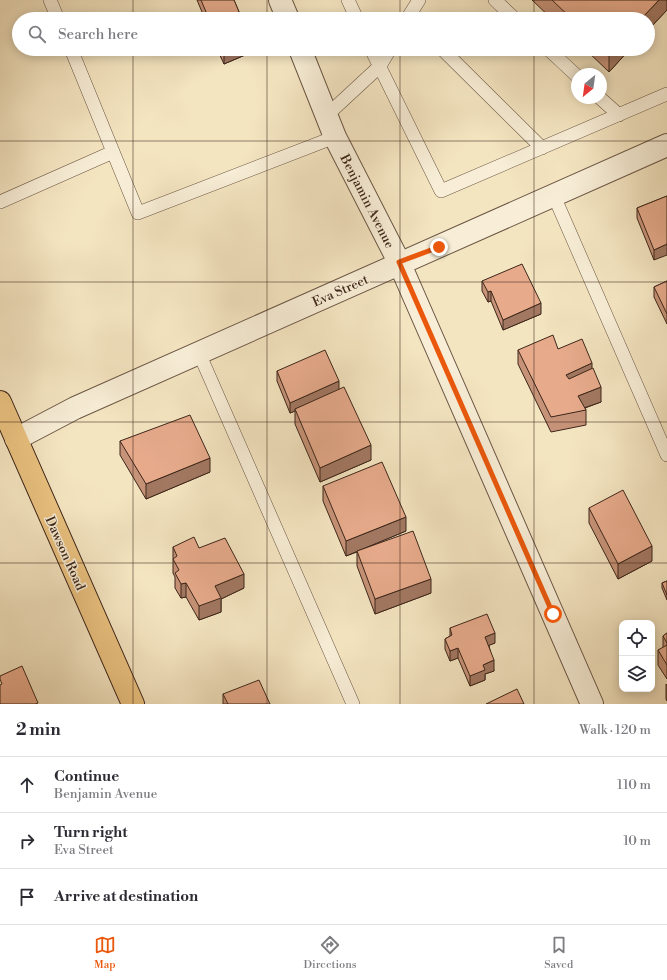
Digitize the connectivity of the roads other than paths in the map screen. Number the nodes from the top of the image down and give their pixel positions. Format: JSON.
{"nodes":[{"id":1,"x":50,"y":0,"type":"edge"},
{"id":2,"x":280,"y":0,"type":"edge"},
{"id":3,"x":348,"y":0,"type":"edge"},
{"id":4,"x":419,"y":0,"type":"edge"},
{"id":5,"x":495,"y":0,"type":"edge"},
{"id":6,"x":55,"y":12,"type":"edge"},
{"id":7,"x":285,"y":12,"type":"edge"},
{"id":8,"x":354,"y":12,"type":"edge"},
{"id":9,"x":412,"y":12,"type":"edge"},
{"id":10,"x":508,"y":12,"type":"edge"},
{"id":11,"x":73,"y":56,"type":"edge"},
{"id":12,"x":303,"y":56,"type":"edge"},
{"id":13,"x":375,"y":56,"type":"edge"},
{"id":14,"x":386,"y":56,"type":"edge"},
{"id":15,"x":449,"y":56,"type":"edge"},
{"id":16,"x":556,"y":56,"type":"edge"},
{"id":17,"x":380,"y":66,"type":"junction"},
{"id":18,"x":571,"y":70,"type":"edge"},
{"id":19,"x":667,"y":94,"type":"edge"},
{"id":20,"x":607,"y":104,"type":"edge"},
{"id":21,"x":619,"y":115,"type":"junction"},
{"id":22,"x":326,"y":116,"type":"junction"},
{"id":23,"x":335,"y":137,"type":"junction"},
{"id":24,"x":667,"y":145,"type":"edge"},
{"id":25,"x":542,"y":148,"type":"junction"},
{"id":26,"x":113,"y":152,"type":"junction"},
{"id":27,"x":554,"y":196,"type":"junction"},
{"id":28,"x":0,"y":202,"type":"edge"},
{"id":29,"x":399,"y":262,"type":"junction"},
{"id":30,"x":199,"y":352,"type":"junction"},
{"id":31,"x":0,"y":402,"type":"edge"},
{"id":32,"x":16,"y":439,"type":"junction"},
{"id":33,"x":667,"y":455,"type":"edge"},
{"id":34,"x":133,"y":704,"type":"edge"},
{"id":35,"x":352,"y":704,"type":"edge"},
{"id":36,"x":592,"y":704,"type":"edge"}],
"edges":[{"from":1,"to":6,"type":"lane"},
{"from":2,"to":7,"type":"street"},
{"from":3,"to":8,"type":"lane"},
{"from":4,"to":9,"type":"lane"},
{"from":5,"to":10,"type":"lane"},
{"from":11,"to":26,"type":"lane"},
{"from":12,"to":22,"type":"street","name":"Benjamin Avenue"},
{"from":13,"to":17,"type":"lane"},
{"from":14,"to":17,"type":"lane"},
{"from":15,"to":25,"type":"lane"},
{"from":16,"to":18,"type":"lane"},
{"from":17,"to":22,"type":"lane"},
{"from":17,"to":25,"type":"lane"},
{"from":19,"to":21,"type":"lane"},
{"from":20,"to":21,"type":"lane"},
{"from":21,"to":25,"type":"lane"},
{"from":22,"to":23,"type":"street","name":"Benjamin Avenue"},
{"from":23,"to":26,"type":"lane"},
{"from":23,"to":29,"type":"street","name":"Benjamin Avenue"},
{"from":24,"to":27,"type":"street","name":"Eva Street"},
{"from":26,"to":28,"type":"lane"},
{"from":27,"to":29,"type":"street","name":"Eva Street"},
{"from":27,"to":33,"type":"lane"},
{"from":29,"to":30,"type":"street","name":"Eva Street"},
{"from":29,"to":36,"type":"street","name":"Benjamin Avenue"},
{"from":30,"to":32,"type":"street","name":"Eva Street"},
{"from":30,"to":35,"type":"lane"},
{"from":31,"to":32,"type":"main road","name":"Dawson Road"},
{"from":32,"to":34,"type":"main road","name":"Dawson Road"}]}
